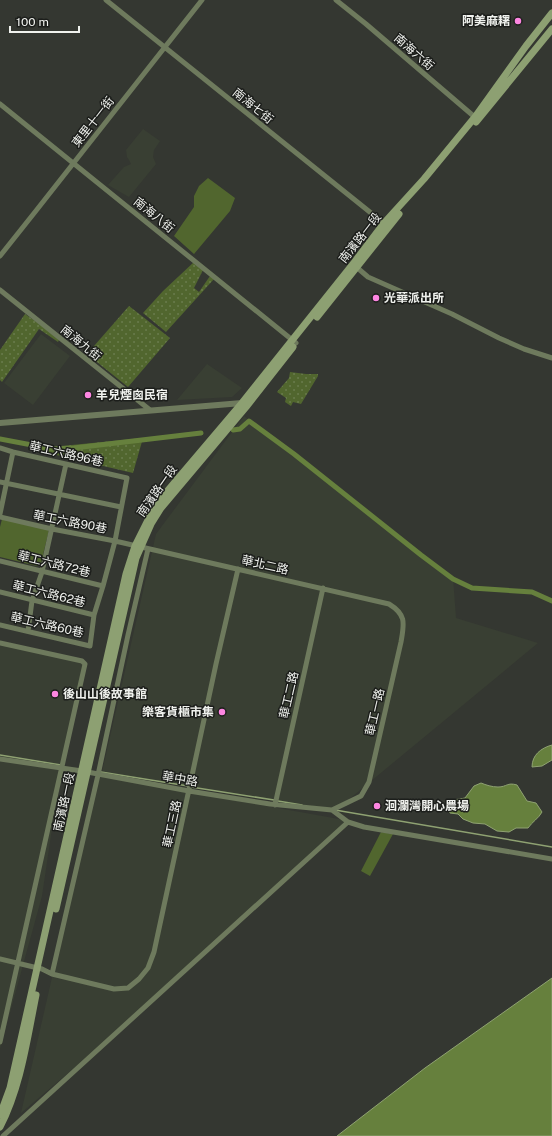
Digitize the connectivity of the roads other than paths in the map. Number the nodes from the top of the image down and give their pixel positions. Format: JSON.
{"nodes":[{"id":1,"x":106,"y":0,"type":"edge"},
{"id":2,"x":202,"y":0,"type":"edge"},
{"id":3,"x":336,"y":0,"type":"edge"},
{"id":4,"x":552,"y":13,"type":"edge"},
{"id":5,"x":552,"y":29,"type":"edge"},
{"id":6,"x":164,"y":47,"type":"junction"},
{"id":7,"x":0,"y":104,"type":"edge"},
{"id":8,"x":476,"y":118,"type":"junction"},
{"id":9,"x":74,"y":164,"type":"junction"},
{"id":10,"x":386,"y":225,"type":"junction"},
{"id":11,"x":0,"y":256,"type":"edge"},
{"id":12,"x":356,"y":266,"type":"junction"},
{"id":13,"x":0,"y":290,"type":"edge"},
{"id":14,"x":294,"y":341,"type":"junction"},
{"id":15,"x":552,"y":358,"type":"edge"},
{"id":16,"x":244,"y":405,"type":"junction"},
{"id":17,"x":150,"y":410,"type":"junction"},
{"id":18,"x":0,"y":423,"type":"edge"},
{"id":19,"x":0,"y":448,"type":"edge"},
{"id":20,"x":13,"y":452,"type":"junction"},
{"id":21,"x":66,"y":464,"type":"junction"},
{"id":22,"x":0,"y":482,"type":"edge"},
{"id":23,"x":7,"y":484,"type":"junction"},
{"id":24,"x":60,"y":495,"type":"junction"},
{"id":25,"x":121,"y":507,"type":"junction"},
{"id":26,"x":0,"y":514,"type":"edge"},
{"id":27,"x":0,"y":517,"type":"edge"},
{"id":28,"x":52,"y":529,"type":"junction"},
{"id":29,"x":115,"y":541,"type":"junction"},
{"id":30,"x":141,"y":547,"type":"junction"},
{"id":31,"x":0,"y":561,"type":"edge"},
{"id":32,"x":238,"y":569,"type":"junction"},
{"id":33,"x":42,"y":572,"type":"junction"},
{"id":34,"x":103,"y":586,"type":"junction"},
{"id":35,"x":323,"y":588,"type":"junction"},
{"id":36,"x":0,"y":592,"type":"edge"},
{"id":37,"x":32,"y":600,"type":"junction"},
{"id":38,"x":389,"y":604,"type":"joint"},
{"id":39,"x":94,"y":615,"type":"junction"},
{"id":40,"x":0,"y":625,"type":"edge"},
{"id":41,"x":28,"y":631,"type":"junction"},
{"id":42,"x":0,"y":642,"type":"edge"},
{"id":43,"x":0,"y":759,"type":"edge"},
{"id":44,"x":61,"y":768,"type":"junction"},
{"id":45,"x":84,"y":772,"type":"junction"},
{"id":46,"x":98,"y":775,"type":"junction"},
{"id":47,"x":189,"y":791,"type":"junction"},
{"id":48,"x":275,"y":805,"type":"junction"},
{"id":49,"x":332,"y":810,"type":"junction"},
{"id":50,"x":348,"y":822,"type":"junction"},
{"id":51,"x":552,"y":859,"type":"edge"},
{"id":52,"x":0,"y":959,"type":"edge"},
{"id":53,"x":17,"y":963,"type":"junction"},
{"id":54,"x":40,"y":968,"type":"junction"},
{"id":55,"x":52,"y":974,"type":"junction"},
{"id":56,"x":0,"y":1042,"type":"edge"},
{"id":57,"x":0,"y":1115,"type":"edge"},
{"id":58,"x":0,"y":1127,"type":"edge"},
{"id":59,"x":3,"y":1136,"type":"edge"}],
"edges":[{"from":1,"to":6,"type":"street","name":"南海七街"},
{"from":2,"to":6,"type":"street","name":"東里十一街"},
{"from":3,"to":8,"type":"street","name":"南海六街"},
{"from":4,"to":8,"type":"main road","name":"南濱路一段"},
{"from":5,"to":8,"type":"main road","name":"南濱路一段"},
{"from":6,"to":9,"type":"street","name":"東里十一街"},
{"from":6,"to":10,"type":"street","name":"南海七街"},
{"from":7,"to":9,"type":"street","name":"南海八街"},
{"from":8,"to":10,"type":"main road","name":"南濱路一段"},
{"from":9,"to":11,"type":"street","name":"東里十一街"},
{"from":9,"to":14,"type":"street","name":"南海八街"},
{"from":10,"to":12,"type":"main road","name":"南濱路一段"},
{"from":12,"to":14,"type":"main road","name":"南濱路一段"},
{"from":12,"to":15,"type":"street"},
{"from":13,"to":17,"type":"street","name":"南海九街"},
{"from":14,"to":16,"type":"main road","name":"南濱路一段"},
{"from":16,"to":17,"type":"street"},
{"from":16,"to":30,"type":"main road","name":"南濱路一段"},
{"from":17,"to":18,"type":"street"},
{"from":19,"to":20,"type":"street","name":"華工六路96巷"},
{"from":20,"to":21,"type":"street","name":"華工六路96巷"},
{"from":20,"to":23,"type":"street"},
{"from":21,"to":24,"type":"street"},
{"from":21,"to":25,"type":"street","name":"華工六路96巷"},
{"from":22,"to":23,"type":"street","name":"華工六路90巷"},
{"from":23,"to":24,"type":"street","name":"華工六路90巷"},
{"from":23,"to":26,"type":"street"},
{"from":24,"to":25,"type":"street","name":"華工六路90巷"},
{"from":24,"to":28,"type":"street"},
{"from":25,"to":29,"type":"street"},
{"from":27,"to":28,"type":"street","name":"華工六路90巷"},
{"from":28,"to":29,"type":"street","name":"華工六路90巷"},
{"from":28,"to":33,"type":"street"},
{"from":29,"to":30,"type":"street","name":"華工六路90巷"},
{"from":29,"to":34,"type":"street"},
{"from":30,"to":32,"type":"street","name":"華北二路"},
{"from":30,"to":45,"type":"main road","name":"南濱路一段"},
{"from":30,"to":46,"type":"street"},
{"from":31,"to":33,"type":"street","name":"華工六路72巷"},
{"from":32,"to":35,"type":"street","name":"華北二路"},
{"from":32,"to":47,"type":"street","name":"華工三路"},
{"from":33,"to":34,"type":"street","name":"華工六路72巷"},
{"from":33,"to":37,"type":"street"},
{"from":34,"to":39,"type":"street"},
{"from":35,"to":38,"type":"street","name":"華北二路"},
{"from":35,"to":48,"type":"street","name":"華工二路"},
{"from":36,"to":37,"type":"street","name":"華工六路62巷"},
{"from":37,"to":39,"type":"street","name":"華工六路62巷"},
{"from":37,"to":41,"type":"street"},
{"from":38,"to":49,"type":"street","name":"華工一路"},
{"from":39,"to":41,"type":"street","name":"華工六路60巷"},
{"from":40,"to":41,"type":"street","name":"華工六路60巷"},
{"from":42,"to":44,"type":"street"},
{"from":43,"to":44,"type":"street","name":"華中路"},
{"from":44,"to":45,"type":"street","name":"華中路"},
{"from":44,"to":53,"type":"street"},
{"from":45,"to":46,"type":"street","name":"華中路"},
{"from":45,"to":54,"type":"main road","name":"南濱路一段"},
{"from":46,"to":47,"type":"street","name":"華中路"},
{"from":46,"to":55,"type":"street"},
{"from":47,"to":48,"type":"street","name":"華中路"},
{"from":47,"to":55,"type":"street","name":"華工三路"},
{"from":48,"to":49,"type":"street","name":"華中路"},
{"from":49,"to":50,"type":"street"},
{"from":50,"to":51,"type":"street"},
{"from":50,"to":59,"type":"street"},
{"from":52,"to":53,"type":"street","name":"華工三路"},
{"from":53,"to":54,"type":"street","name":"華工三路"},
{"from":53,"to":56,"type":"street"},
{"from":54,"to":55,"type":"street","name":"華工三路"},
{"from":54,"to":57,"type":"main road","name":"南濱路一段"},
{"from":54,"to":58,"type":"main road","name":"南濱路一段"}]}
